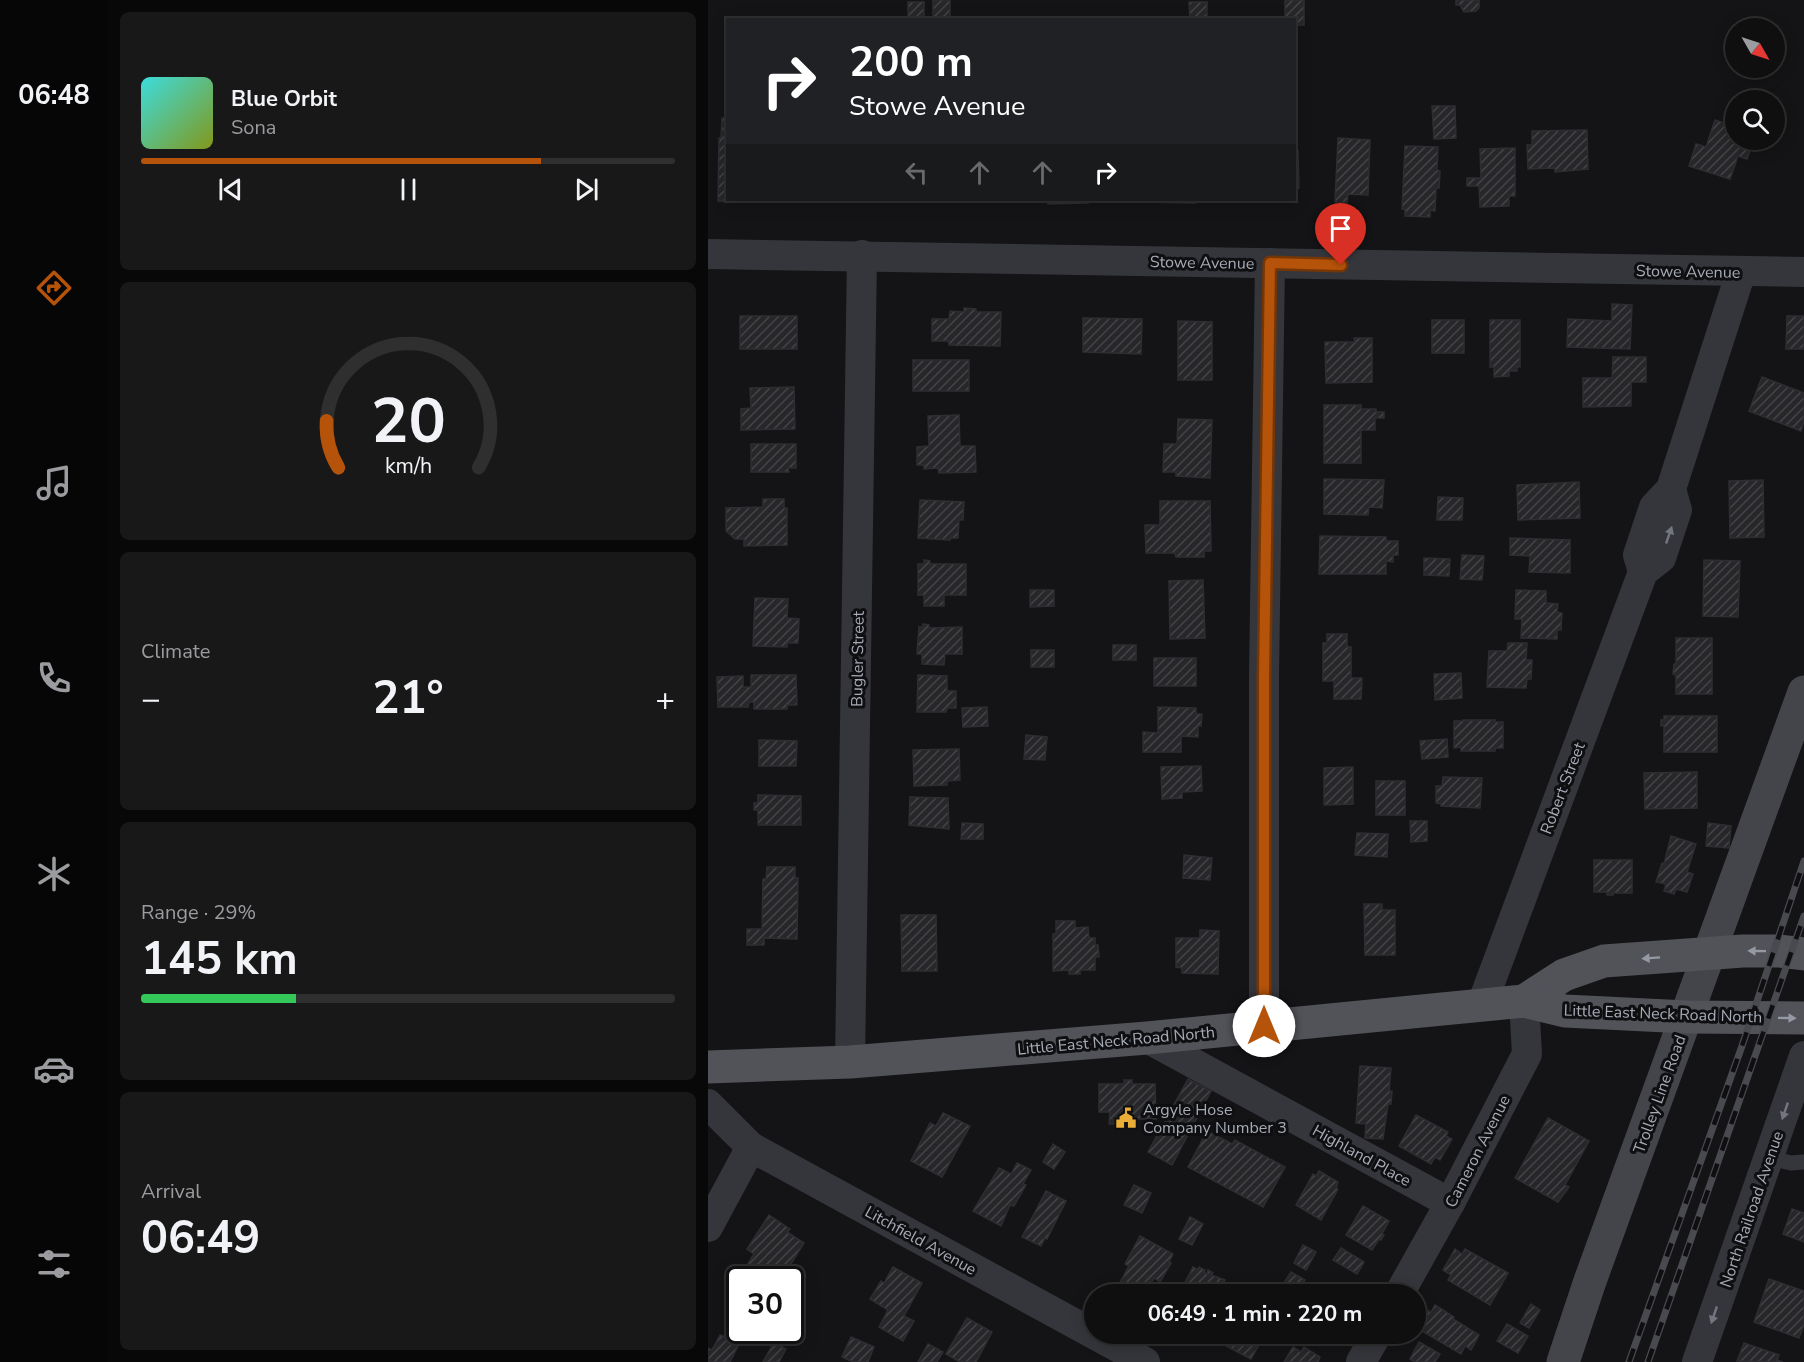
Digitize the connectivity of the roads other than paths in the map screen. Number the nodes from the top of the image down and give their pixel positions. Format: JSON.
{"nodes":[{"id":1,"x":708,"y":254,"type":"edge"},
{"id":2,"x":862,"y":255,"type":"junction"},
{"id":3,"x":1270,"y":263,"type":"junction"},
{"id":4,"x":1741,"y":272,"type":"junction"},
{"id":5,"x":1804,"y":272,"type":"edge"},
{"id":6,"x":1804,"y":692,"type":"edge"},
{"id":7,"x":1709,"y":954,"type":"junction"},
{"id":8,"x":1804,"y":954,"type":"edge"},
{"id":9,"x":1524,"y":1000,"type":"junction"},
{"id":10,"x":1482,"y":1004,"type":"junction"},
{"id":11,"x":1687,"y":1017,"type":"junction"},
{"id":12,"x":1804,"y":1018,"type":"edge"},
{"id":13,"x":1264,"y":1026,"type":"junction"},
{"id":14,"x":1146,"y":1038,"type":"junction"},
{"id":15,"x":1804,"y":1056,"type":"edge"},
{"id":16,"x":850,"y":1062,"type":"junction"},
{"id":17,"x":708,"y":1067,"type":"edge"},
{"id":18,"x":708,"y":1104,"type":"edge"},
{"id":19,"x":751,"y":1147,"type":"junction"},
{"id":20,"x":1768,"y":1158,"type":"junction"},
{"id":21,"x":1804,"y":1162,"type":"edge"},
{"id":22,"x":1450,"y":1203,"type":"junction"},
{"id":23,"x":708,"y":1227,"type":"edge"},
{"id":24,"x":1405,"y":1284,"type":"edge"},
{"id":25,"x":1371,"y":1344,"type":"edge"},
{"id":26,"x":1145,"y":1362,"type":"edge"},
{"id":27,"x":1361,"y":1362,"type":"edge"},
{"id":28,"x":1563,"y":1362,"type":"edge"},
{"id":29,"x":1697,"y":1362,"type":"edge"}],
"edges":[{"from":1,"to":2,"type":"street","name":"Stowe Avenue"},
{"from":2,"to":3,"type":"street","name":"Stowe Avenue"},
{"from":2,"to":16,"type":"street","name":"Bugler Street"},
{"from":3,"to":4,"type":"street","name":"Stowe Avenue"},
{"from":3,"to":13,"type":"street"},
{"from":4,"to":5,"type":"street","name":"Stowe Avenue"},
{"from":4,"to":10,"type":"street","name":"Robert Street"},
{"from":6,"to":7,"type":"main road","name":"Trolley Line Road"},
{"from":8,"to":7,"type":"main road","name":"Little East Neck Road North","one_way":true},
{"from":7,"to":9,"type":"main road","name":"Little East Neck Road North","one_way":true},
{"from":7,"to":11,"type":"main road","name":"Trolley Line Road"},
{"from":9,"to":10,"type":"main road","name":"Little East Neck Road North"},
{"from":9,"to":11,"type":"main road","name":"Little East Neck Road North"},
{"from":9,"to":22,"type":"street","name":"Cameron Avenue"},
{"from":10,"to":13,"type":"main road","name":"Little East Neck Road North"},
{"from":11,"to":12,"type":"main road","name":"Little East Neck Road North","one_way":true},
{"from":11,"to":28,"type":"main road","name":"Trolley Line Road"},
{"from":13,"to":14,"type":"main road","name":"Little East Neck Road North"},
{"from":14,"to":16,"type":"main road","name":"Little East Neck Road North"},
{"from":14,"to":22,"type":"street","name":"Highland Place"},
{"from":15,"to":20,"type":"street","name":"North Railroad Avenue","one_way":true},
{"from":16,"to":17,"type":"main road","name":"Little East Neck Road North"},
{"from":18,"to":19,"type":"street","name":"Litchfield Avenue"},
{"from":19,"to":23,"type":"street"},
{"from":19,"to":26,"type":"street","name":"Litchfield Avenue"},
{"from":20,"to":21,"type":"lane"},
{"from":20,"to":29,"type":"street","name":"North Railroad Avenue","one_way":true},
{"from":22,"to":24,"type":"street","name":"Cameron Avenue"},
{"from":25,"to":27,"type":"street"}]}
